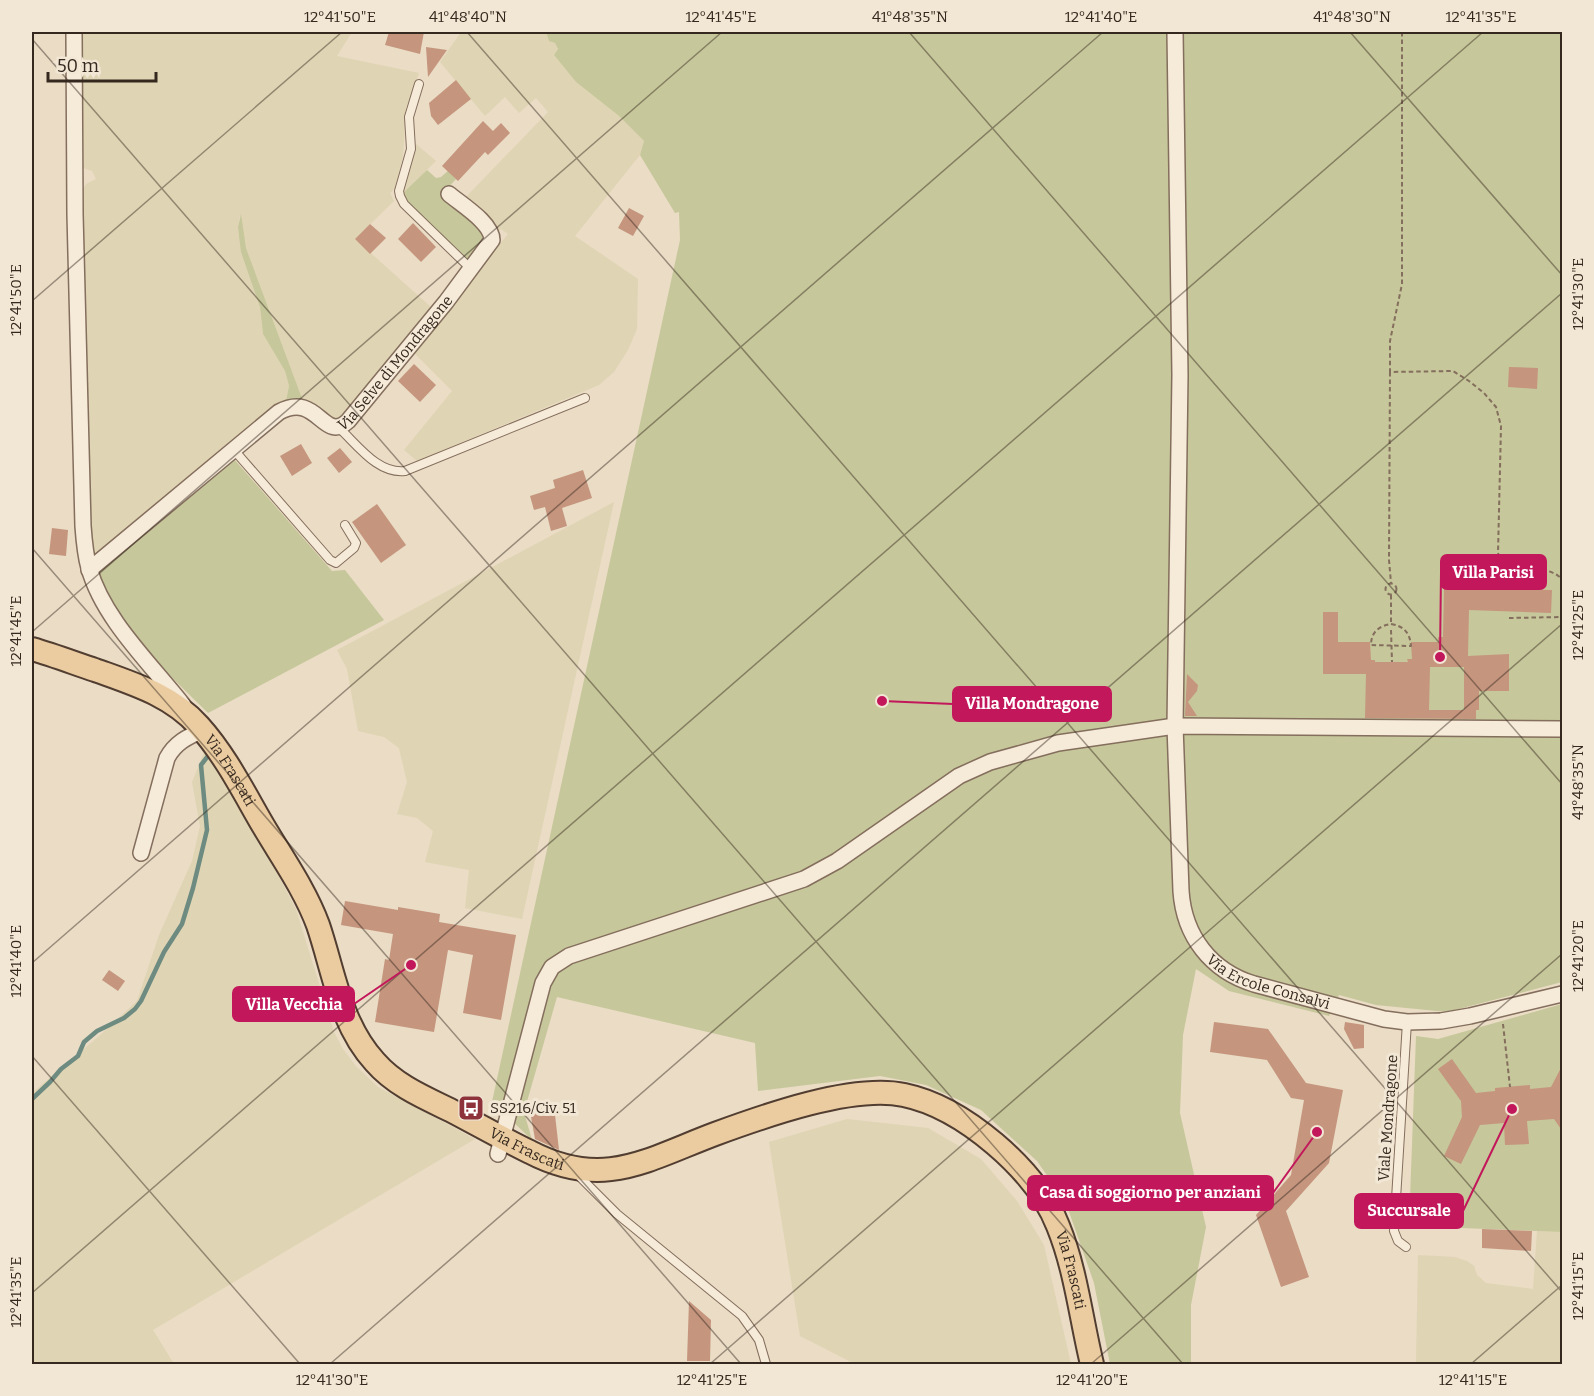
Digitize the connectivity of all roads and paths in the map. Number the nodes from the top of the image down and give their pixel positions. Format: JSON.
{"nodes":[{"id":1,"x":74,"y":32,"type":"edge"},
{"id":2,"x":1175,"y":32,"type":"edge"},
{"id":3,"x":1402,"y":32,"type":"edge"},
{"id":4,"x":420,"y":84,"type":"dead end"},
{"id":5,"x":449,"y":194,"type":"dead end"},
{"id":6,"x":472,"y":269,"type":"junction"},
{"id":7,"x":1390,"y":372,"type":"junction"},
{"id":8,"x":585,"y":398,"type":"dead end"},
{"id":9,"x":338,"y":427,"type":"junction"},
{"id":10,"x":234,"y":450,"type":"junction"},
{"id":11,"x":345,"y":525,"type":"dead end"},
{"id":12,"x":89,"y":570,"type":"junction"},
{"id":13,"x":1563,"y":579,"type":"edge"},
{"id":14,"x":1391,"y":584,"type":"junction"},
{"id":15,"x":1391,"y":595,"type":"junction"},
{"id":16,"x":1563,"y":617,"type":"edge"},
{"id":17,"x":1509,"y":618,"type":"dead end"},
{"id":18,"x":1391,"y":624,"type":"junction"},
{"id":19,"x":1391,"y":630,"type":"dead end"},
{"id":20,"x":1391,"y":645,"type":"junction"},
{"id":21,"x":32,"y":649,"type":"edge"},
{"id":22,"x":1392,"y":662,"type":"dead end"},
{"id":23,"x":1175,"y":726,"type":"junction"},
{"id":24,"x":1563,"y":729,"type":"edge"},
{"id":25,"x":202,"y":730,"type":"junction"},
{"id":26,"x":141,"y":853,"type":"dead end"},
{"id":27,"x":1563,"y":993,"type":"edge"},
{"id":28,"x":1501,"y":1009,"type":"junction"},
{"id":29,"x":1407,"y":1022,"type":"junction"},
{"id":30,"x":1510,"y":1087,"type":"dead end"},
{"id":31,"x":501,"y":1146,"type":"junction"},
{"id":32,"x":572,"y":1168,"type":"junction"},
{"id":33,"x":1407,"y":1247,"type":"dead end"},
{"id":34,"x":766,"y":1365,"type":"edge"},
{"id":35,"x":1092,"y":1365,"type":"edge"}],
"edges":[{"from":1,"to":12,"type":"street"},
{"from":2,"to":23,"type":"street","name":"Via Ercole Consalvi"},
{"from":3,"to":7,"type":"path"},
{"from":4,"to":6,"type":"lane"},
{"from":5,"to":6,"type":"street","name":"Via Selve di Mondragone"},
{"from":6,"to":9,"type":"street","name":"Via Selve di Mondragone"},
{"from":7,"to":13,"type":"path"},
{"from":7,"to":14,"type":"path"},
{"from":8,"to":9,"type":"lane"},
{"from":9,"to":10,"type":"street","name":"Via Selve di Mondragone"},
{"from":10,"to":11,"type":"lane"},
{"from":10,"to":12,"type":"street","name":"Via Selve di Mondragone"},
{"from":12,"to":25,"type":"street"},
{"from":14,"to":15,"type":"path"},
{"from":14,"to":15,"type":"path"},
{"from":15,"to":18,"type":"path"},
{"from":16,"to":17,"type":"path"},
{"from":18,"to":20,"type":"path"},
{"from":18,"to":20,"type":"path"},
{"from":19,"to":20,"type":"path"},
{"from":20,"to":22,"type":"path"},
{"from":21,"to":25,"type":"main road","name":"Via Frascati"},
{"from":23,"to":24,"type":"street"},
{"from":23,"to":29,"type":"street","name":"Via Ercole Consalvi"},
{"from":23,"to":31,"type":"street"},
{"from":25,"to":26,"type":"street"},
{"from":25,"to":31,"type":"main road","name":"Via Frascati"},
{"from":27,"to":28,"type":"street","name":"Via Ercole Consalvi"},
{"from":28,"to":29,"type":"street","name":"Via Ercole Consalvi"},
{"from":28,"to":30,"type":"path"},
{"from":29,"to":33,"type":"lane","name":"Viale Mondragone"},
{"from":31,"to":32,"type":"main road","name":"Via Frascati"},
{"from":32,"to":34,"type":"lane"},
{"from":32,"to":35,"type":"main road","name":"Via Frascati"}]}
